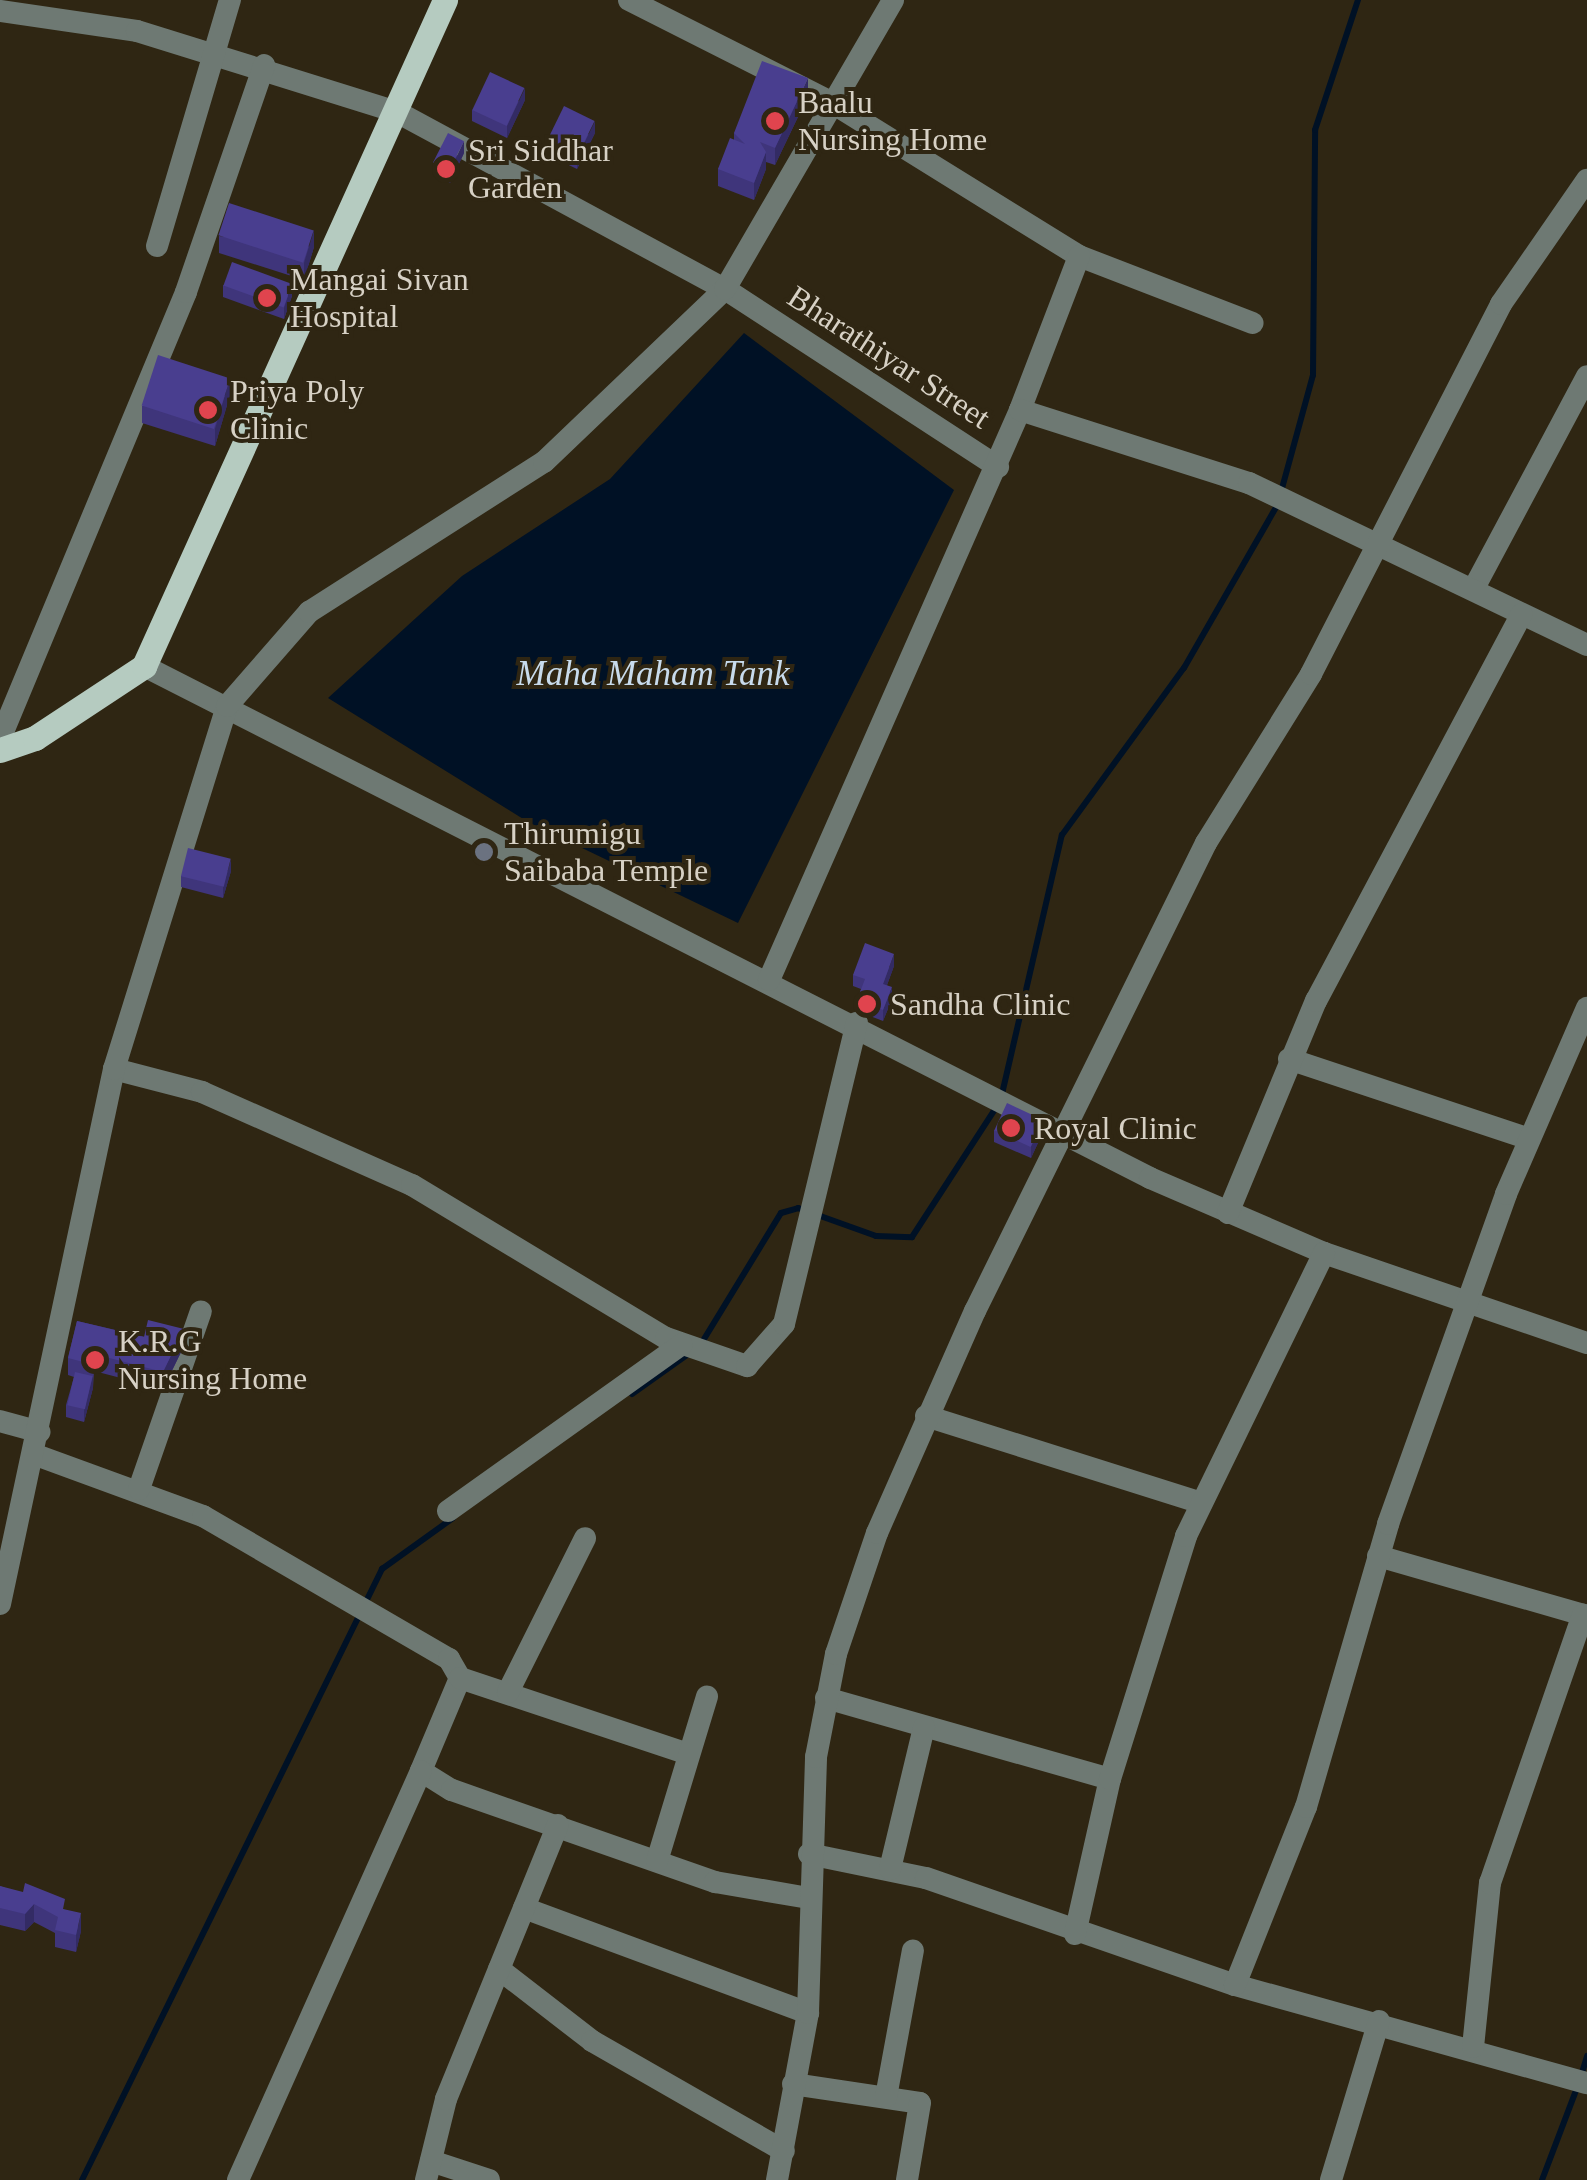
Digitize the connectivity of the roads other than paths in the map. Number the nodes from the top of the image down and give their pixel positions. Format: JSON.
{"nodes":[{"id":1,"x":230,"y":0,"type":"edge"},
{"id":2,"x":445,"y":0,"type":"edge"},
{"id":3,"x":629,"y":0,"type":"edge"},
{"id":4,"x":893,"y":0,"type":"edge"},
{"id":5,"x":0,"y":10,"type":"edge"},
{"id":6,"x":57,"y":10,"type":"edge"},
{"id":7,"x":215,"y":52,"type":"junction"},
{"id":8,"x":264,"y":64,"type":"junction"},
{"id":9,"x":829,"y":101,"type":"junction"},
{"id":10,"x":397,"y":112,"type":"junction"},
{"id":11,"x":1587,"y":180,"type":"edge"},
{"id":12,"x":157,"y":246,"type":"dead end"},
{"id":13,"x":1079,"y":256,"type":"junction"},
{"id":14,"x":725,"y":289,"type":"junction"},
{"id":15,"x":1254,"y":324,"type":"dead end"},
{"id":16,"x":1587,"y":376,"type":"edge"},
{"id":17,"x":1020,"y":410,"type":"junction"},
{"id":18,"x":998,"y":466,"type":"junction"},
{"id":19,"x":1379,"y":539,"type":"junction"},
{"id":20,"x":1474,"y":588,"type":"junction"},
{"id":21,"x":1522,"y":614,"type":"junction"},
{"id":22,"x":1587,"y":646,"type":"edge"},
{"id":23,"x":144,"y":666,"type":"junction"},
{"id":24,"x":227,"y":706,"type":"junction"},
{"id":25,"x":0,"y":738,"type":"edge"},
{"id":26,"x":0,"y":750,"type":"edge"},
{"id":27,"x":769,"y":980,"type":"junction"},
{"id":28,"x":1587,"y":1008,"type":"edge"},
{"id":29,"x":857,"y":1023,"type":"junction"},
{"id":30,"x":1578,"y":1046,"type":"edge"},
{"id":31,"x":1289,"y":1059,"type":"junction"},
{"id":32,"x":114,"y":1069,"type":"junction"},
{"id":33,"x":1060,"y":1132,"type":"junction"},
{"id":34,"x":1529,"y":1139,"type":"junction"},
{"id":35,"x":1228,"y":1213,"type":"junction"},
{"id":36,"x":1324,"y":1253,"type":"junction"},
{"id":37,"x":1471,"y":1302,"type":"junction"},
{"id":38,"x":201,"y":1312,"type":"dead end"},
{"id":39,"x":674,"y":1341,"type":"junction"},
{"id":40,"x":1587,"y":1343,"type":"edge"},
{"id":41,"x":926,"y":1416,"type":"junction"},
{"id":42,"x":0,"y":1421,"type":"edge"},
{"id":43,"x":38,"y":1444,"type":"junction"},
{"id":44,"x":140,"y":1489,"type":"junction"},
{"id":45,"x":1202,"y":1503,"type":"junction"},
{"id":46,"x":448,"y":1511,"type":"dead end"},
{"id":47,"x":585,"y":1538,"type":"dead end"},
{"id":48,"x":1378,"y":1556,"type":"junction"},
{"id":49,"x":6,"y":1564,"type":"edge"},
{"id":50,"x":0,"y":1604,"type":"edge"},
{"id":51,"x":1585,"y":1615,"type":"edge"},
{"id":52,"x":460,"y":1678,"type":"junction"},
{"id":53,"x":508,"y":1692,"type":"junction"},
{"id":54,"x":707,"y":1696,"type":"dead end"},
{"id":55,"x":826,"y":1698,"type":"junction"},
{"id":56,"x":924,"y":1727,"type":"junction"},
{"id":57,"x":690,"y":1754,"type":"junction"},
{"id":58,"x":421,"y":1771,"type":"junction"},
{"id":59,"x":1110,"y":1779,"type":"junction"},
{"id":60,"x":558,"y":1825,"type":"junction"},
{"id":61,"x":809,"y":1854,"type":"junction"},
{"id":62,"x":657,"y":1861,"type":"junction"},
{"id":63,"x":890,"y":1869,"type":"junction"},
{"id":64,"x":809,"y":1898,"type":"junction"},
{"id":65,"x":524,"y":1908,"type":"junction"},
{"id":66,"x":1075,"y":1934,"type":"junction"},
{"id":67,"x":913,"y":1950,"type":"dead end"},
{"id":68,"x":499,"y":1969,"type":"junction"},
{"id":69,"x":1235,"y":1985,"type":"junction"},
{"id":70,"x":808,"y":2013,"type":"junction"},
{"id":71,"x":1378,"y":2021,"type":"junction"},
{"id":72,"x":1473,"y":2047,"type":"junction"},
{"id":73,"x":1587,"y":2083,"type":"edge"},
{"id":74,"x":793,"y":2084,"type":"junction"},
{"id":75,"x":886,"y":2098,"type":"junction"},
{"id":76,"x":784,"y":2151,"type":"junction"},
{"id":77,"x":429,"y":2171,"type":"edge"},
{"id":78,"x":238,"y":2180,"type":"edge"},
{"id":79,"x":489,"y":2180,"type":"edge"},
{"id":80,"x":777,"y":2180,"type":"edge"},
{"id":81,"x":907,"y":2180,"type":"edge"},
{"id":82,"x":1331,"y":2180,"type":"edge"}],
"edges":[{"from":1,"to":7,"type":"street"},
{"from":2,"to":10,"type":"main road"},
{"from":3,"to":9,"type":"street"},
{"from":4,"to":9,"type":"street"},
{"from":5,"to":6,"type":"street","name":"Bharathiyar Street"},
{"from":6,"to":7,"type":"street","name":"Bharathiyar Street"},
{"from":7,"to":8,"type":"street","name":"Bharathiyar Street"},
{"from":7,"to":12,"type":"street"},
{"from":8,"to":10,"type":"street","name":"Bharathiyar Street"},
{"from":8,"to":25,"type":"street"},
{"from":9,"to":13,"type":"street"},
{"from":9,"to":14,"type":"street"},
{"from":10,"to":14,"type":"street","name":"Bharathiyar Street"},
{"from":10,"to":23,"type":"main road"},
{"from":11,"to":19,"type":"street"},
{"from":13,"to":15,"type":"street"},
{"from":13,"to":17,"type":"street"},
{"from":14,"to":18,"type":"street","name":"Bharathiyar Street"},
{"from":14,"to":24,"type":"street"},
{"from":16,"to":20,"type":"street"},
{"from":17,"to":18,"type":"street","name":"Bharathiyar Street"},
{"from":17,"to":19,"type":"street","name":"Bharathiyar Street"},
{"from":18,"to":27,"type":"street"},
{"from":19,"to":20,"type":"street","name":"Bharathiyar Street"},
{"from":19,"to":33,"type":"street"},
{"from":20,"to":21,"type":"street","name":"Bharathiyar Street"},
{"from":21,"to":22,"type":"street","name":"Bharathiyar Street"},
{"from":21,"to":31,"type":"street"},
{"from":23,"to":24,"type":"street"},
{"from":23,"to":26,"type":"main road"},
{"from":24,"to":27,"type":"street"},
{"from":24,"to":32,"type":"street"},
{"from":27,"to":29,"type":"street"},
{"from":28,"to":30,"type":"street"},
{"from":29,"to":33,"type":"street"},
{"from":29,"to":39,"type":"street"},
{"from":30,"to":34,"type":"street"},
{"from":31,"to":34,"type":"street"},
{"from":31,"to":35,"type":"street"},
{"from":32,"to":39,"type":"street"},
{"from":32,"to":43,"type":"street"},
{"from":33,"to":35,"type":"street"},
{"from":33,"to":41,"type":"street"},
{"from":34,"to":37,"type":"street"},
{"from":35,"to":36,"type":"street"},
{"from":36,"to":37,"type":"street"},
{"from":36,"to":45,"type":"street"},
{"from":37,"to":40,"type":"street"},
{"from":37,"to":48,"type":"street"},
{"from":38,"to":44,"type":"street"},
{"from":39,"to":46,"type":"street"},
{"from":41,"to":45,"type":"street"},
{"from":41,"to":55,"type":"street"},
{"from":42,"to":43,"type":"street"},
{"from":43,"to":44,"type":"street"},
{"from":43,"to":49,"type":"street"},
{"from":44,"to":52,"type":"street"},
{"from":45,"to":59,"type":"street"},
{"from":47,"to":53,"type":"street"},
{"from":48,"to":51,"type":"street"},
{"from":48,"to":69,"type":"street"},
{"from":49,"to":50,"type":"street"},
{"from":51,"to":72,"type":"street"},
{"from":52,"to":53,"type":"street"},
{"from":52,"to":58,"type":"street"},
{"from":53,"to":57,"type":"street"},
{"from":54,"to":57,"type":"street"},
{"from":55,"to":56,"type":"street"},
{"from":55,"to":61,"type":"street"},
{"from":56,"to":59,"type":"street"},
{"from":56,"to":63,"type":"street"},
{"from":57,"to":62,"type":"street"},
{"from":58,"to":60,"type":"street"},
{"from":58,"to":78,"type":"street"},
{"from":59,"to":66,"type":"street"},
{"from":60,"to":62,"type":"street"},
{"from":60,"to":65,"type":"street"},
{"from":61,"to":63,"type":"street"},
{"from":61,"to":64,"type":"street"},
{"from":62,"to":64,"type":"street"},
{"from":63,"to":66,"type":"street"},
{"from":64,"to":70,"type":"street"},
{"from":65,"to":68,"type":"street"},
{"from":65,"to":70,"type":"street"},
{"from":66,"to":69,"type":"street"},
{"from":67,"to":75,"type":"street"},
{"from":68,"to":76,"type":"street"},
{"from":68,"to":77,"type":"street"},
{"from":69,"to":71,"type":"street"},
{"from":70,"to":74,"type":"street"},
{"from":71,"to":72,"type":"street"},
{"from":71,"to":82,"type":"street"},
{"from":72,"to":73,"type":"street"},
{"from":74,"to":75,"type":"street"},
{"from":74,"to":76,"type":"street"},
{"from":75,"to":81,"type":"street"},
{"from":76,"to":80,"type":"street"},
{"from":77,"to":79,"type":"street"}]}
